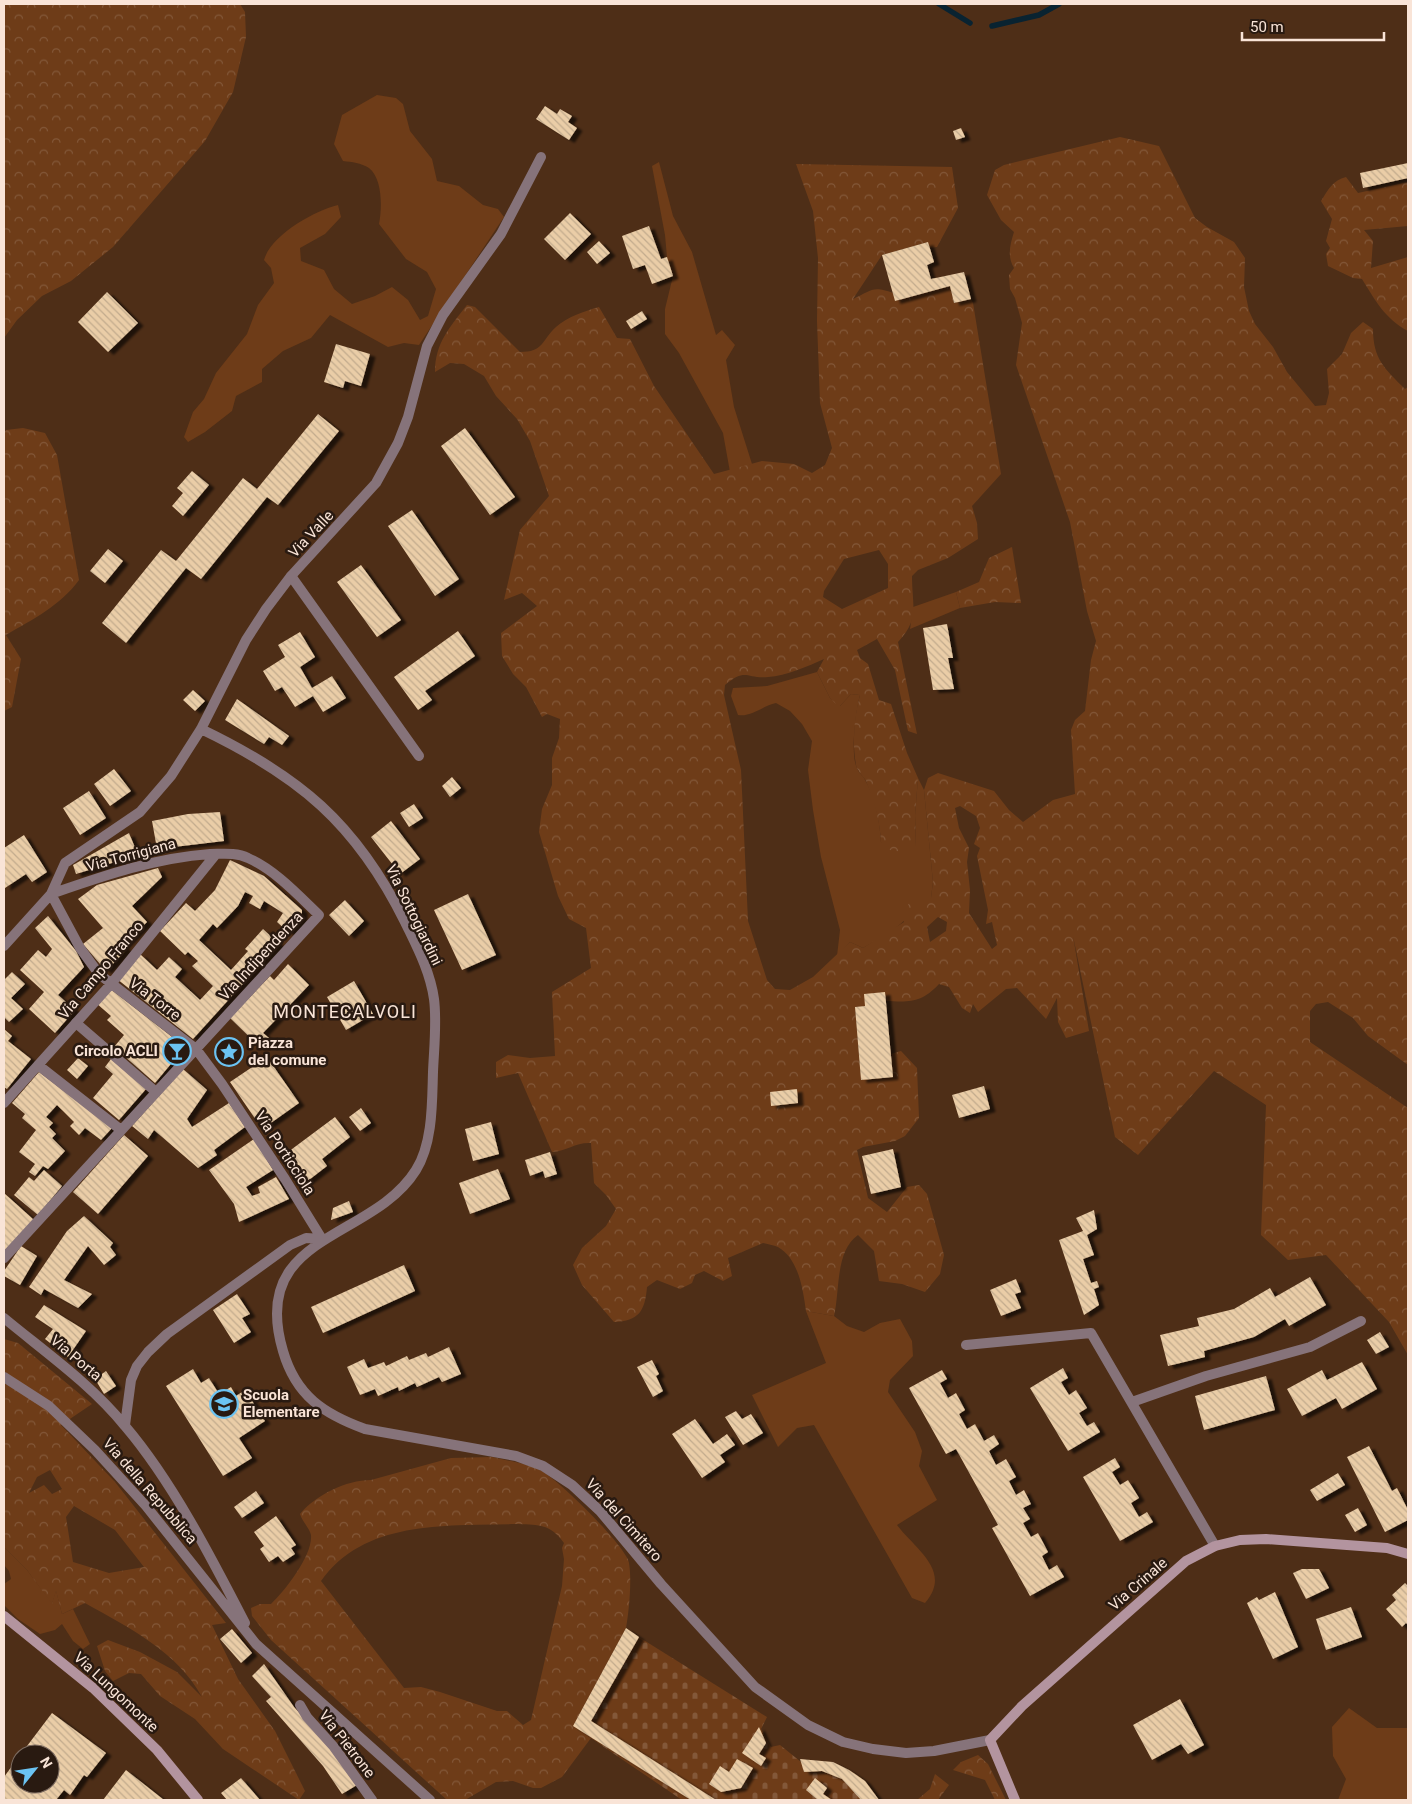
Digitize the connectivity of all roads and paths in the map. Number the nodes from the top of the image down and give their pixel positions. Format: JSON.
{"nodes":[{"id":1,"x":541,"y":156,"type":"dead end"},
{"id":2,"x":291,"y":576,"type":"junction"},
{"id":3,"x":201,"y":728,"type":"junction"},
{"id":4,"x":419,"y":756,"type":"dead end"},
{"id":5,"x":216,"y":854,"type":"junction"},
{"id":6,"x":50,"y":894,"type":"junction"},
{"id":7,"x":319,"y":915,"type":"joint"},
{"id":8,"x":4,"y":946,"type":"edge"},
{"id":9,"x":111,"y":984,"type":"junction"},
{"id":10,"x":76,"y":1023,"type":"junction"},
{"id":11,"x":196,"y":1049,"type":"junction"},
{"id":12,"x":38,"y":1065,"type":"junction"},
{"id":13,"x":156,"y":1092,"type":"junction"},
{"id":14,"x":4,"y":1103,"type":"edge"},
{"id":15,"x":121,"y":1130,"type":"junction"},
{"id":16,"x":322,"y":1239,"type":"junction"},
{"id":17,"x":4,"y":1258,"type":"edge"},
{"id":18,"x":4,"y":1318,"type":"edge"},
{"id":19,"x":1361,"y":1321,"type":"dead end"},
{"id":20,"x":966,"y":1345,"type":"dead end"},
{"id":21,"x":4,"y":1377,"type":"edge"},
{"id":22,"x":1132,"y":1402,"type":"junction"},
{"id":23,"x":125,"y":1425,"type":"junction"},
{"id":24,"x":1215,"y":1546,"type":"junction"},
{"id":25,"x":1408,"y":1554,"type":"edge"},
{"id":26,"x":4,"y":1616,"type":"edge"},
{"id":27,"x":256,"y":1644,"type":"junction"},
{"id":28,"x":300,"y":1704,"type":"dead end"},
{"id":29,"x":990,"y":1740,"type":"junction"},
{"id":30,"x":198,"y":1800,"type":"edge"},
{"id":31,"x":372,"y":1800,"type":"edge"},
{"id":32,"x":430,"y":1800,"type":"edge"},
{"id":33,"x":1015,"y":1800,"type":"edge"}],
"edges":[{"from":1,"to":2,"type":"street","name":"Via Valle"},
{"from":2,"to":3,"type":"street","name":"Via Valle"},
{"from":2,"to":4,"type":"street"},
{"from":3,"to":6,"type":"street","name":"Via Valle"},
{"from":3,"to":16,"type":"street","name":"Via Sottogiardini"},
{"from":5,"to":6,"type":"street","name":"Via Torrigiana"},
{"from":5,"to":7,"type":"street","name":"Via Torrigiana"},
{"from":5,"to":9,"type":"street","name":"Via Campo Franco"},
{"from":6,"to":8,"type":"street"},
{"from":6,"to":9,"type":"street","name":"Via Torre"},
{"from":7,"to":11,"type":"street","name":"Via Indipendenza"},
{"from":9,"to":10,"type":"street","name":"Via Campo Franco"},
{"from":9,"to":11,"type":"street","name":"Via Torre"},
{"from":10,"to":12,"type":"street","name":"Via Campo Franco"},
{"from":10,"to":13,"type":"street"},
{"from":11,"to":13,"type":"street"},
{"from":11,"to":16,"type":"street","name":"Via Porticciola"},
{"from":12,"to":14,"type":"street","name":"Via Campo Franco"},
{"from":12,"to":15,"type":"street"},
{"from":13,"to":15,"type":"street"},
{"from":15,"to":17,"type":"street"},
{"from":16,"to":23,"type":"street"},
{"from":16,"to":29,"type":"street","name":"Via del Cimitero"},
{"from":18,"to":23,"type":"street","name":"Via Porta"},
{"from":19,"to":22,"type":"street"},
{"from":20,"to":22,"type":"street"},
{"from":21,"to":27,"type":"street","name":"Via della Repubblica"},
{"from":22,"to":24,"type":"street"},
{"from":23,"to":27,"type":"street","name":"Via della Repubblica"},
{"from":24,"to":25,"type":"street","name":"Via Crinale"},
{"from":24,"to":29,"type":"street","name":"Via Crinale"},
{"from":26,"to":30,"type":"street","name":"Via Lungomonte"},
{"from":27,"to":32,"type":"street","name":"Via della Repubblica"},
{"from":28,"to":31,"type":"street","name":"Via Pietrone"},
{"from":29,"to":33,"type":"street"}]}
